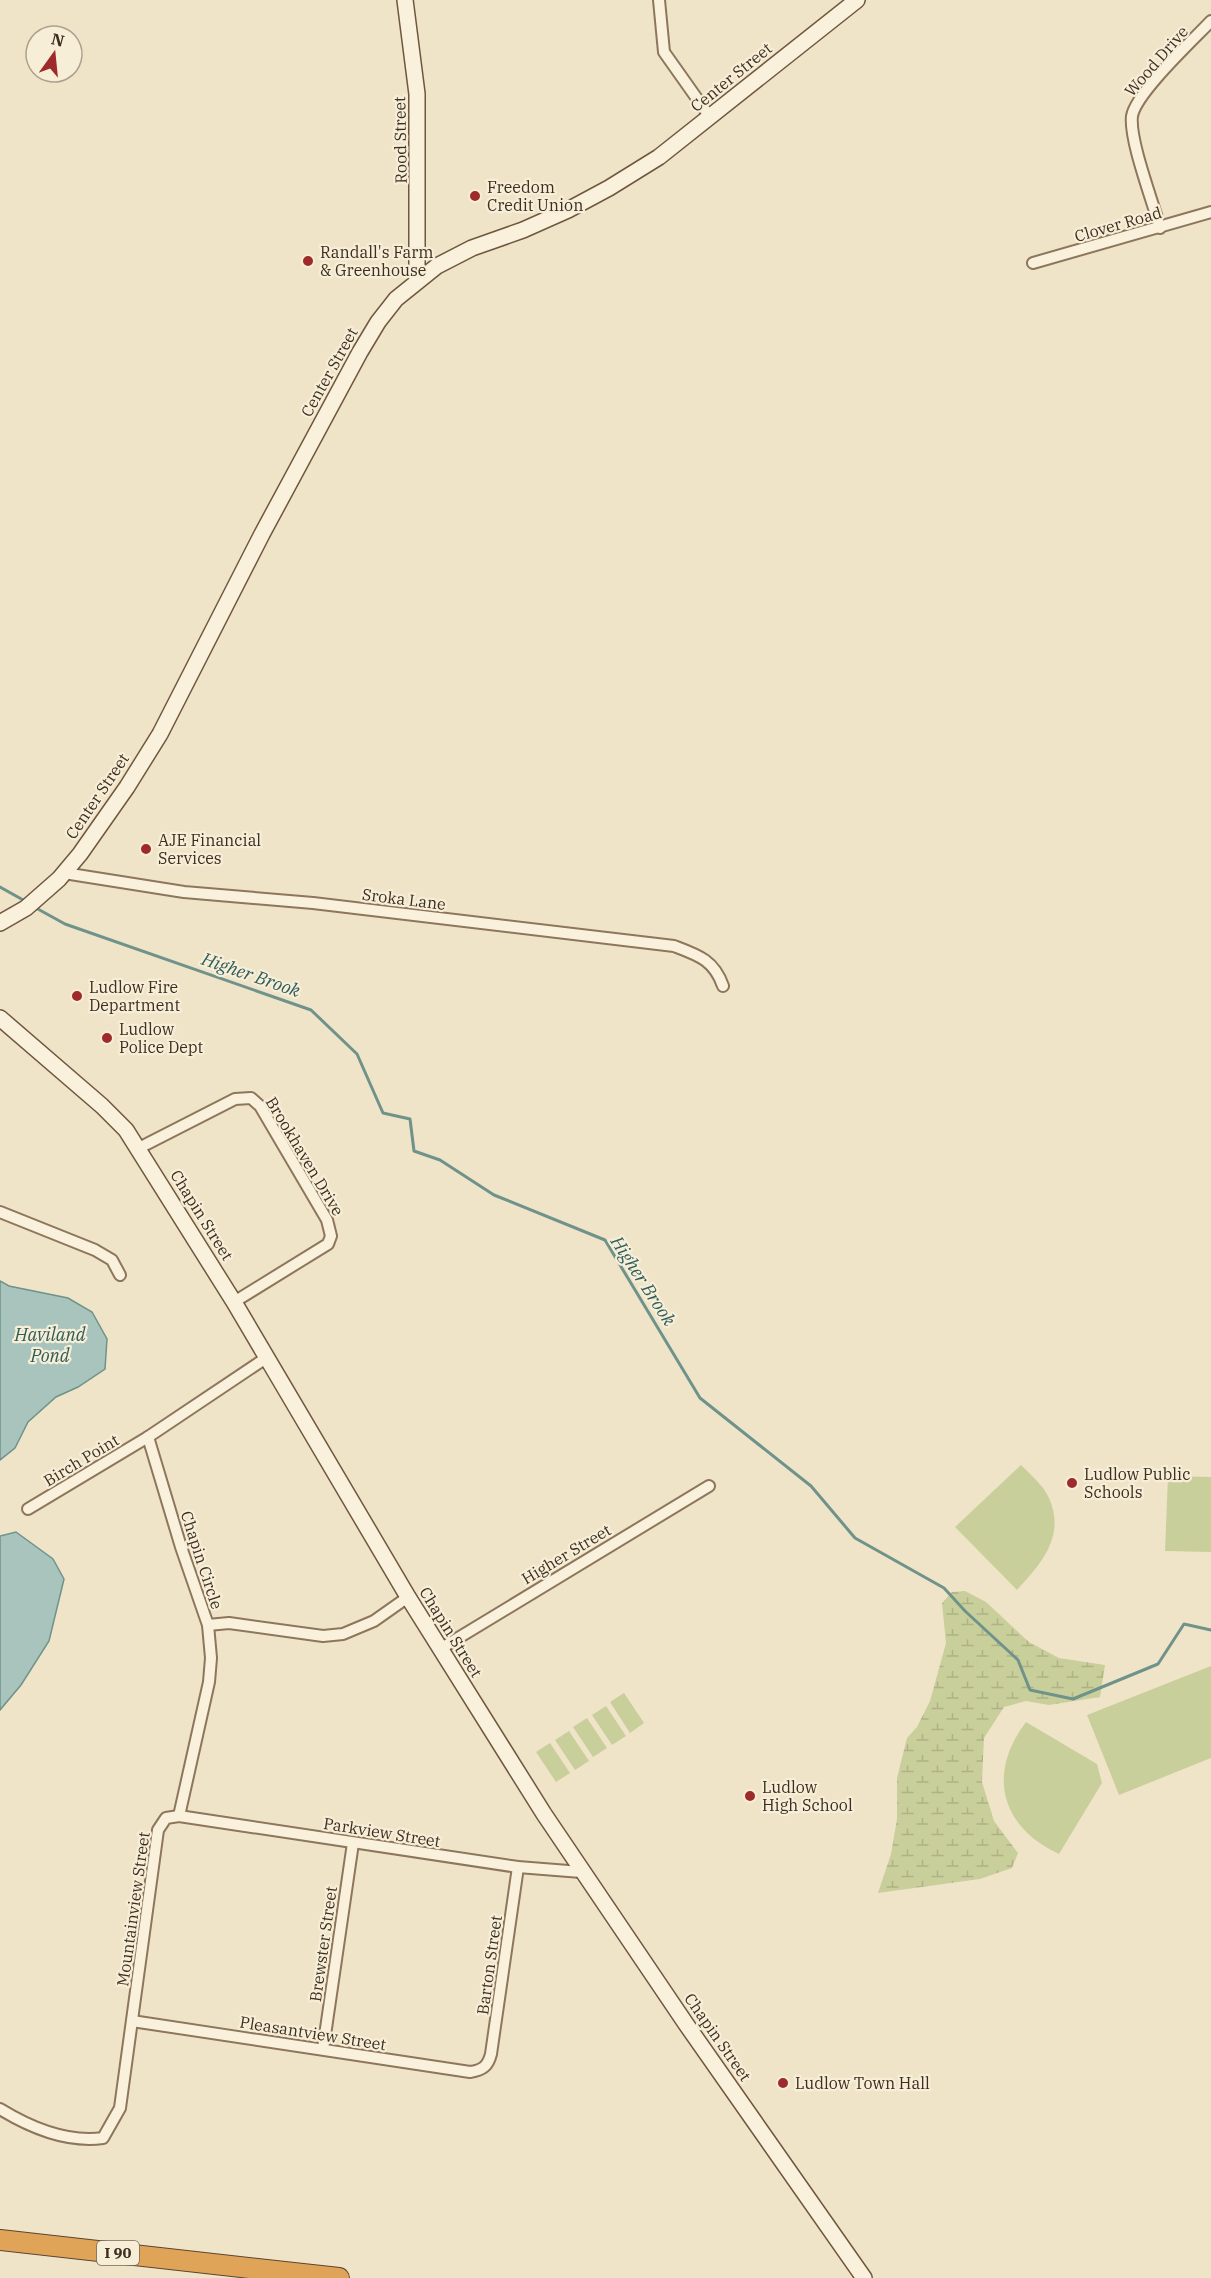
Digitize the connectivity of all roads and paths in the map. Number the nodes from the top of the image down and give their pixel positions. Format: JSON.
{"nodes":[{"id":1,"x":405,"y":0,"type":"edge"},
{"id":2,"x":659,"y":0,"type":"edge"},
{"id":3,"x":857,"y":0,"type":"edge"},
{"id":4,"x":1211,"y":21,"type":"edge"},
{"id":5,"x":710,"y":117,"type":"junction"},
{"id":6,"x":1211,"y":212,"type":"edge"},
{"id":7,"x":1161,"y":228,"type":"junction"},
{"id":8,"x":1033,"y":263,"type":"dead end"},
{"id":9,"x":417,"y":281,"type":"junction"},
{"id":10,"x":64,"y":873,"type":"junction"},
{"id":11,"x":0,"y":922,"type":"edge"},
{"id":12,"x":723,"y":986,"type":"dead end"},
{"id":13,"x":0,"y":1018,"type":"edge"},
{"id":14,"x":138,"y":1148,"type":"junction"},
{"id":15,"x":0,"y":1212,"type":"edge"},
{"id":16,"x":120,"y":1275,"type":"dead end"},
{"id":17,"x":234,"y":1302,"type":"junction"},
{"id":18,"x":266,"y":1358,"type":"junction"},
{"id":19,"x":148,"y":1437,"type":"junction"},
{"id":20,"x":709,"y":1486,"type":"dead end"},
{"id":21,"x":28,"y":1509,"type":"dead end"},
{"id":22,"x":408,"y":1598,"type":"junction"},
{"id":23,"x":208,"y":1625,"type":"junction"},
{"id":24,"x":440,"y":1649,"type":"junction"},
{"id":25,"x":179,"y":1816,"type":"junction"},
{"id":26,"x":353,"y":1843,"type":"junction"},
{"id":27,"x":518,"y":1867,"type":"junction"},
{"id":28,"x":581,"y":1872,"type":"junction"},
{"id":29,"x":132,"y":2021,"type":"junction"},
{"id":30,"x":323,"y":2049,"type":"junction"},
{"id":31,"x":487,"y":2065,"type":"joint"},
{"id":32,"x":0,"y":2109,"type":"edge"},
{"id":33,"x":0,"y":2226,"type":"edge"},
{"id":34,"x":0,"y":2240,"type":"edge"},
{"id":35,"x":236,"y":2266,"type":"junction"},
{"id":36,"x":339,"y":2278,"type":"edge"},
{"id":37,"x":864,"y":2278,"type":"edge"}],
"edges":[{"from":1,"to":9,"type":"main road","name":"Rood Street"},
{"from":2,"to":5,"type":"street"},
{"from":3,"to":5,"type":"main road","name":"Center Street"},
{"from":4,"to":7,"type":"street","name":"Wood Drive"},
{"from":5,"to":9,"type":"main road","name":"Center Street"},
{"from":6,"to":7,"type":"street","name":"Clover Road"},
{"from":7,"to":8,"type":"street","name":"Clover Road"},
{"from":9,"to":10,"type":"main road","name":"Center Street"},
{"from":10,"to":11,"type":"main road","name":"Center Street"},
{"from":10,"to":12,"type":"street","name":"Sroka Lane"},
{"from":13,"to":14,"type":"main road","name":"Chapin Street"},
{"from":14,"to":17,"type":"main road","name":"Chapin Street"},
{"from":14,"to":17,"type":"street","name":"Brookhaven Drive"},
{"from":15,"to":16,"type":"street"},
{"from":17,"to":18,"type":"main road","name":"Chapin Street"},
{"from":18,"to":19,"type":"street"},
{"from":18,"to":22,"type":"main road","name":"Chapin Street"},
{"from":19,"to":21,"type":"street","name":"Birch Point"},
{"from":19,"to":23,"type":"street","name":"Chapin Circle"},
{"from":20,"to":24,"type":"street","name":"Higher Street"},
{"from":22,"to":23,"type":"street","name":"Chapin Circle"},
{"from":22,"to":24,"type":"main road","name":"Chapin Street"},
{"from":23,"to":25,"type":"street"},
{"from":24,"to":28,"type":"main road","name":"Chapin Street"},
{"from":25,"to":26,"type":"street","name":"Parkview Street"},
{"from":25,"to":29,"type":"street","name":"Mountainview Street"},
{"from":26,"to":27,"type":"street","name":"Parkview Street"},
{"from":26,"to":30,"type":"street","name":"Brewster Street"},
{"from":27,"to":28,"type":"street","name":"Parkview Street"},
{"from":27,"to":31,"type":"street","name":"Barton Street"},
{"from":28,"to":37,"type":"main road","name":"Chapin Street"},
{"from":29,"to":30,"type":"street","name":"Pleasantview Street"},
{"from":29,"to":32,"type":"street","name":"Mountainview Street"},
{"from":30,"to":31,"type":"street","name":"Pleasantview Street"},
{"from":33,"to":35,"type":"highway"},
{"from":34,"to":35,"type":"highway","number":"I 90"},
{"from":35,"to":36,"type":"highway","number":"I 90"}]}
